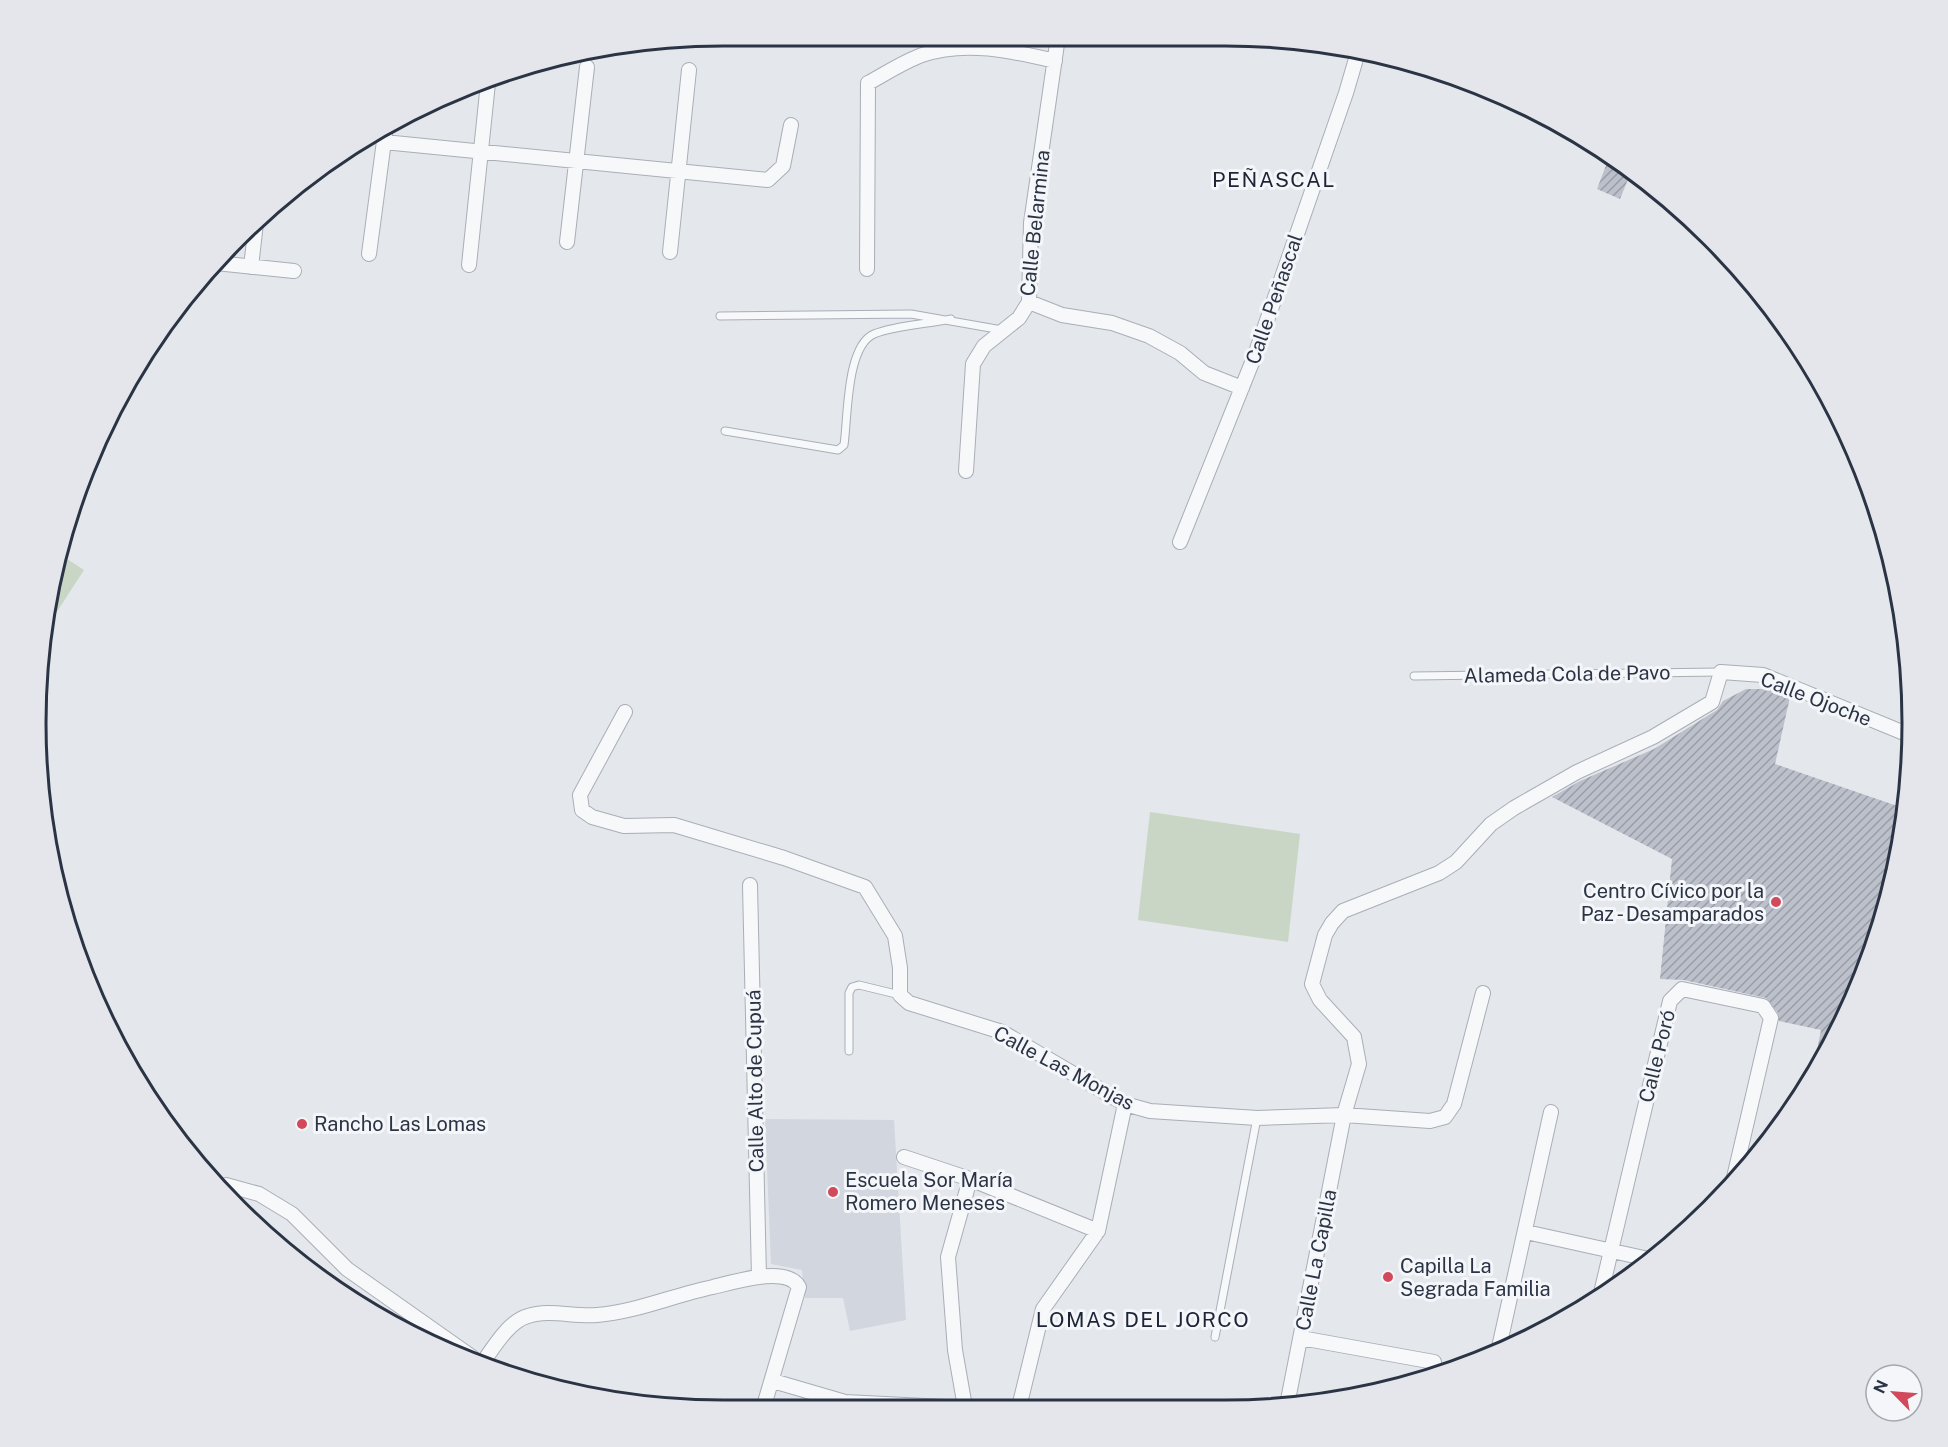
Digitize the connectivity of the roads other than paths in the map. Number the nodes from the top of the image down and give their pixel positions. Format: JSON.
{"nodes":[{"id":1,"x":1057,"y":46,"type":"edge"},
{"id":2,"x":1356,"y":60,"type":"edge"},
{"id":3,"x":1055,"y":61,"type":"junction"},
{"id":4,"x":587,"y":67,"type":"dead end"},
{"id":5,"x":689,"y":70,"type":"dead end"},
{"id":6,"x":487,"y":89,"type":"edge"},
{"id":7,"x":791,"y":125,"type":"dead end"},
{"id":8,"x":385,"y":137,"type":"edge"},
{"id":9,"x":384,"y":142,"type":"junction"},
{"id":10,"x":479,"y":153,"type":"junction"},
{"id":11,"x":578,"y":163,"type":"junction"},
{"id":12,"x":679,"y":172,"type":"junction"},
{"id":13,"x":255,"y":236,"type":"edge"},
{"id":14,"x":567,"y":242,"type":"dead end"},
{"id":15,"x":670,"y":252,"type":"dead end"},
{"id":16,"x":369,"y":254,"type":"dead end"},
{"id":17,"x":227,"y":264,"type":"edge"},
{"id":18,"x":470,"y":265,"type":"dead end"},
{"id":19,"x":251,"y":267,"type":"junction"},
{"id":20,"x":867,"y":269,"type":"dead end"},
{"id":21,"x":294,"y":271,"type":"dead end"},
{"id":22,"x":1029,"y":303,"type":"junction"},
{"id":23,"x":720,"y":316,"type":"dead end"},
{"id":24,"x":951,"y":320,"type":"junction"},
{"id":25,"x":1002,"y":330,"type":"junction"},
{"id":26,"x":1242,"y":388,"type":"junction"},
{"id":27,"x":725,"y":431,"type":"dead end"},
{"id":28,"x":966,"y":471,"type":"dead end"},
{"id":29,"x":1180,"y":542,"type":"dead end"},
{"id":30,"x":1721,"y":672,"type":"junction"},
{"id":31,"x":1414,"y":676,"type":"dead end"},
{"id":32,"x":625,"y":712,"type":"dead end"},
{"id":33,"x":1902,"y":732,"type":"edge"},
{"id":34,"x":750,"y":885,"type":"dead end"},
{"id":35,"x":1483,"y":993,"type":"dead end"},
{"id":36,"x":900,"y":995,"type":"junction"},
{"id":37,"x":849,"y":1051,"type":"dead end"},
{"id":38,"x":1125,"y":1104,"type":"junction"},
{"id":39,"x":1551,"y":1112,"type":"dead end"},
{"id":40,"x":1344,"y":1115,"type":"junction"},
{"id":41,"x":1257,"y":1118,"type":"junction"},
{"id":42,"x":904,"y":1157,"type":"dead end"},
{"id":43,"x":1737,"y":1166,"type":"edge"},
{"id":44,"x":970,"y":1179,"type":"junction"},
{"id":45,"x":230,"y":1186,"type":"edge"},
{"id":46,"x":1098,"y":1231,"type":"junction"},
{"id":47,"x":1526,"y":1232,"type":"junction"},
{"id":48,"x":1611,"y":1250,"type":"junction"},
{"id":49,"x":1641,"y":1257,"type":"edge"},
{"id":50,"x":759,"y":1277,"type":"junction"},
{"id":51,"x":1603,"y":1285,"type":"edge"},
{"id":52,"x":1215,"y":1337,"type":"dead end"},
{"id":53,"x":1301,"y":1338,"type":"junction"},
{"id":54,"x":1500,"y":1342,"type":"edge"},
{"id":55,"x":455,"y":1345,"type":"edge"},
{"id":56,"x":486,"y":1358,"type":"edge"},
{"id":57,"x":1434,"y":1362,"type":"dead end"},
{"id":58,"x":773,"y":1381,"type":"junction"},
{"id":59,"x":1289,"y":1397,"type":"edge"},
{"id":60,"x":766,"y":1400,"type":"edge"},
{"id":61,"x":838,"y":1400,"type":"edge"},
{"id":62,"x":964,"y":1400,"type":"edge"},
{"id":63,"x":1021,"y":1400,"type":"edge"}],
"edges":[{"from":1,"to":3,"type":"street","name":"Calle Belarmina"},
{"from":2,"to":26,"type":"street","name":"Calle Peñascal"},
{"from":3,"to":20,"type":"street"},
{"from":3,"to":22,"type":"street","name":"Calle Belarmina"},
{"from":4,"to":11,"type":"street"},
{"from":5,"to":12,"type":"street"},
{"from":6,"to":10,"type":"street"},
{"from":7,"to":12,"type":"street"},
{"from":8,"to":9,"type":"street"},
{"from":9,"to":10,"type":"street"},
{"from":9,"to":16,"type":"street"},
{"from":10,"to":11,"type":"street"},
{"from":10,"to":18,"type":"street"},
{"from":11,"to":12,"type":"street"},
{"from":11,"to":14,"type":"street"},
{"from":12,"to":15,"type":"street"},
{"from":13,"to":19,"type":"street"},
{"from":17,"to":19,"type":"street"},
{"from":19,"to":21,"type":"street"},
{"from":22,"to":25,"type":"street","name":"Calle Belarmina"},
{"from":22,"to":26,"type":"street"},
{"from":23,"to":24,"type":"lane"},
{"from":24,"to":25,"type":"lane"},
{"from":24,"to":27,"type":"lane"},
{"from":25,"to":28,"type":"street","name":"Calle Belarmina"},
{"from":26,"to":29,"type":"street","name":"Calle Peñascal"},
{"from":30,"to":31,"type":"lane","name":"Alameda Cola de Pavo"},
{"from":30,"to":33,"type":"street","name":"Calle Ojoche"},
{"from":30,"to":40,"type":"street","name":"Calle La Capilla"},
{"from":32,"to":36,"type":"street"},
{"from":34,"to":50,"type":"street","name":"Calle Alto de Cupuá"},
{"from":35,"to":40,"type":"street","name":"Calle Las Monjas"},
{"from":36,"to":37,"type":"lane"},
{"from":36,"to":38,"type":"street","name":"Calle Las Monjas"},
{"from":38,"to":41,"type":"street","name":"Calle Las Monjas"},
{"from":38,"to":46,"type":"street"},
{"from":39,"to":47,"type":"street"},
{"from":40,"to":41,"type":"street","name":"Calle Las Monjas"},
{"from":40,"to":53,"type":"street","name":"Calle La Capilla"},
{"from":41,"to":52,"type":"lane"},
{"from":42,"to":44,"type":"street"},
{"from":43,"to":48,"type":"street","name":"Calle Poró"},
{"from":44,"to":46,"type":"street"},
{"from":44,"to":62,"type":"street"},
{"from":45,"to":55,"type":"street"},
{"from":46,"to":63,"type":"street"},
{"from":47,"to":48,"type":"street"},
{"from":47,"to":54,"type":"street"},
{"from":48,"to":49,"type":"street"},
{"from":48,"to":51,"type":"street"},
{"from":50,"to":56,"type":"street"},
{"from":50,"to":58,"type":"street"},
{"from":53,"to":57,"type":"street"},
{"from":53,"to":59,"type":"street","name":"Calle La Capilla"},
{"from":58,"to":60,"type":"street"},
{"from":58,"to":61,"type":"street"}]}
